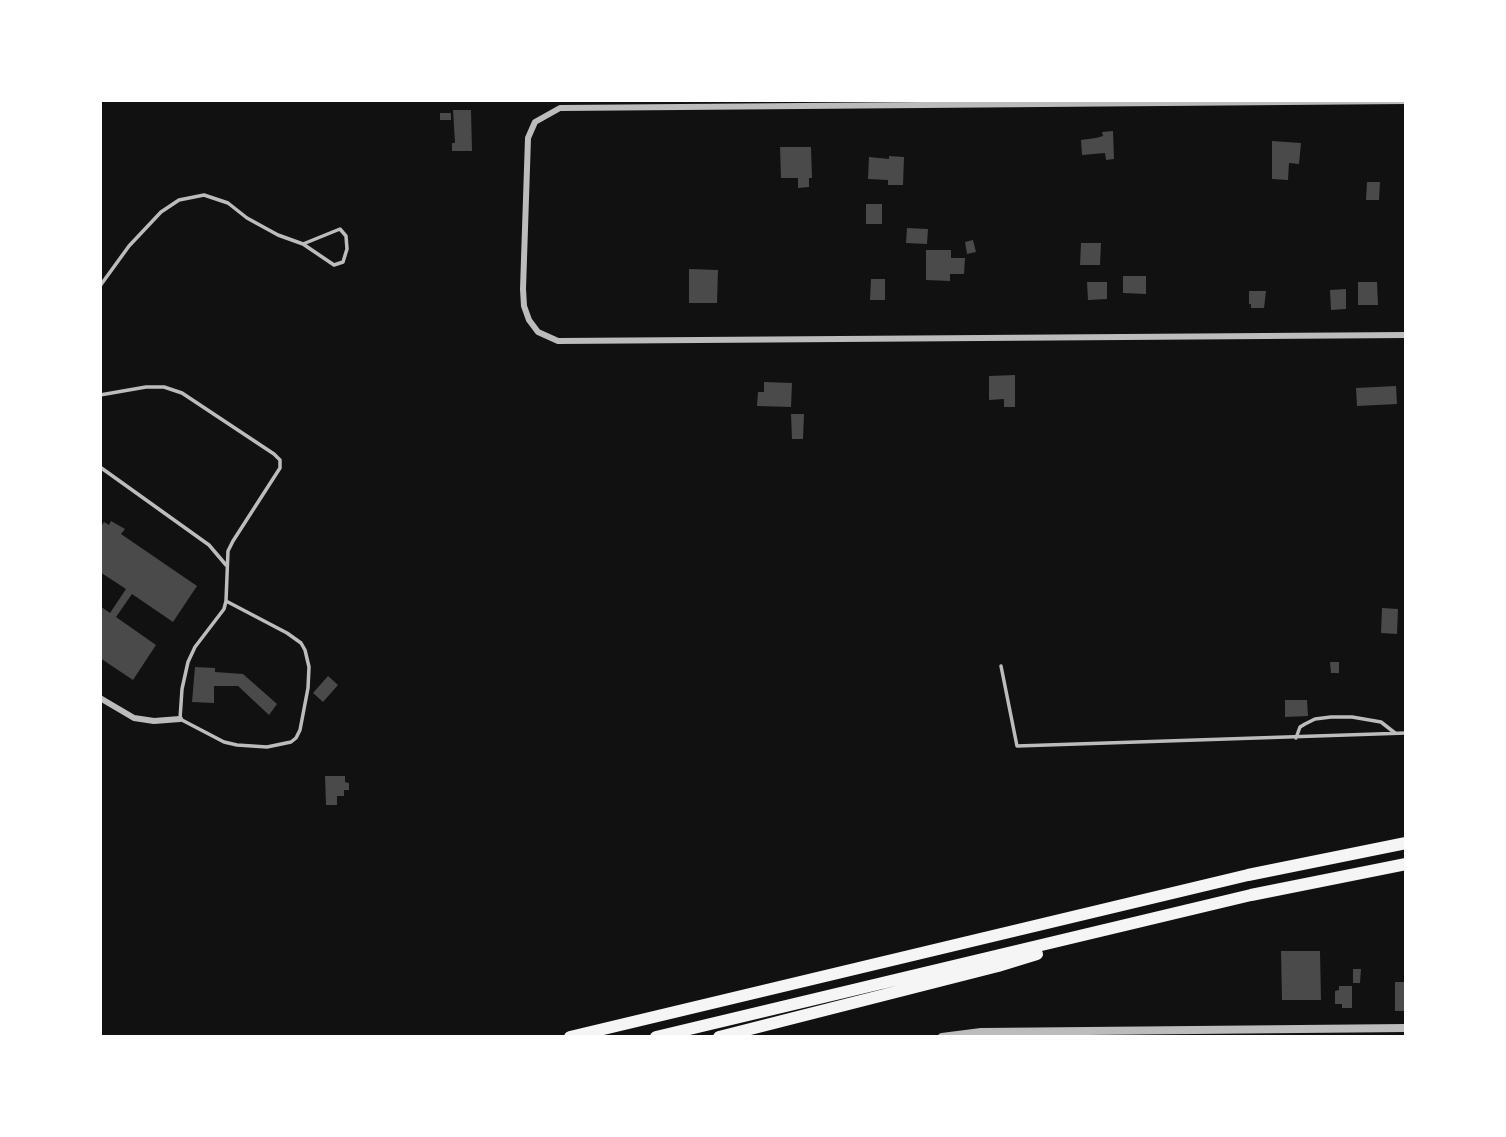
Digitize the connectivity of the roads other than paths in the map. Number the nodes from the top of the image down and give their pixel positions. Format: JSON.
{"nodes":[{"id":1,"x":1406,"y":101,"type":"edge"},
{"id":2,"x":303,"y":244,"type":"junction"},
{"id":3,"x":100,"y":286,"type":"edge"},
{"id":4,"x":1406,"y":335,"type":"edge"},
{"id":5,"x":100,"y":395,"type":"edge"},
{"id":6,"x":100,"y":467,"type":"edge"},
{"id":7,"x":227,"y":567,"type":"junction"},
{"id":8,"x":226,"y":601,"type":"junction"},
{"id":9,"x":1001,"y":666,"type":"dead end"},
{"id":10,"x":100,"y":698,"type":"edge"},
{"id":11,"x":180,"y":719,"type":"junction"},
{"id":12,"x":1395,"y":733,"type":"junction"},
{"id":13,"x":1406,"y":733,"type":"edge"},
{"id":14,"x":1296,"y":738,"type":"junction"},
{"id":15,"x":1406,"y":843,"type":"edge"},
{"id":16,"x":1406,"y":864,"type":"edge"},
{"id":17,"x":1135,"y":923,"type":"junction"},
{"id":18,"x":1406,"y":1028,"type":"edge"},
{"id":19,"x":1311,"y":1033,"type":"edge"},
{"id":20,"x":1165,"y":1034,"type":"edge"},
{"id":21,"x":570,"y":1037,"type":"edge"},
{"id":22,"x":656,"y":1037,"type":"edge"},
{"id":23,"x":719,"y":1037,"type":"edge"},
{"id":24,"x":942,"y":1037,"type":"edge"}],
"edges":[{"from":1,"to":4,"type":"street"},
{"from":2,"to":2,"type":"lane"},
{"from":2,"to":3,"type":"lane"},
{"from":5,"to":7,"type":"lane"},
{"from":6,"to":7,"type":"lane"},
{"from":7,"to":8,"type":"lane"},
{"from":8,"to":11,"type":"lane"},
{"from":8,"to":11,"type":"lane"},
{"from":9,"to":14,"type":"lane"},
{"from":10,"to":11,"type":"street"},
{"from":12,"to":13,"type":"lane"},
{"from":12,"to":14,"type":"lane"},
{"from":12,"to":14,"type":"lane"},
{"from":15,"to":21,"type":"highway"},
{"from":16,"to":17,"type":"highway"},
{"from":17,"to":22,"type":"highway"},
{"from":17,"to":23,"type":"highway"},
{"from":18,"to":19,"type":"street"},
{"from":19,"to":20,"type":"street"},
{"from":20,"to":24,"type":"street"}]}
